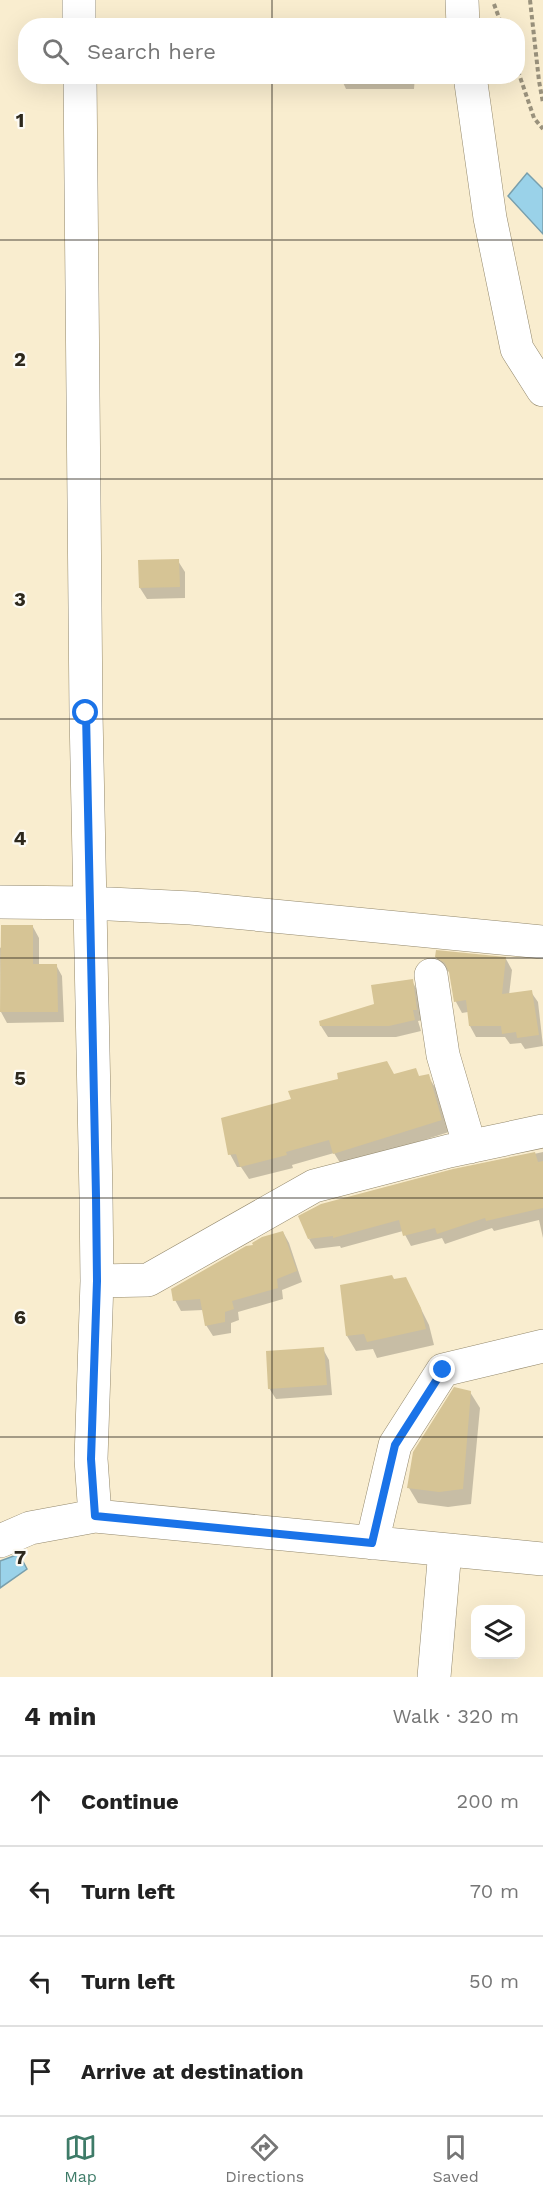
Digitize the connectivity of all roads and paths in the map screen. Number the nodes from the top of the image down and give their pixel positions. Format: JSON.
{"nodes":[{"id":1,"x":79,"y":0,"type":"edge"},
{"id":2,"x":462,"y":0,"type":"edge"},
{"id":3,"x":494,"y":0,"type":"edge"},
{"id":4,"x":530,"y":0,"type":"edge"},
{"id":5,"x":80,"y":18,"type":"edge"},
{"id":6,"x":463,"y":18,"type":"edge"},
{"id":7,"x":500,"y":18,"type":"edge"},
{"id":8,"x":80,"y":84,"type":"edge"},
{"id":9,"x":472,"y":84,"type":"edge"},
{"id":10,"x":522,"y":84,"type":"edge"},
{"id":11,"x":543,"y":103,"type":"edge"},
{"id":12,"x":543,"y":129,"type":"edge"},
{"id":13,"x":543,"y":390,"type":"edge"},
{"id":14,"x":0,"y":903,"type":"edge"},
{"id":15,"x":90,"y":903,"type":"junction"},
{"id":16,"x":543,"y":942,"type":"edge"},
{"id":17,"x":431,"y":975,"type":"dead end"},
{"id":18,"x":543,"y":1131,"type":"edge"},
{"id":19,"x":470,"y":1147,"type":"junction"},
{"id":20,"x":97,"y":1281,"type":"junction"},
{"id":21,"x":543,"y":1346,"type":"edge"},
{"id":22,"x":95,"y":1516,"type":"junction"},
{"id":23,"x":0,"y":1541,"type":"edge"},
{"id":24,"x":372,"y":1543,"type":"junction"},
{"id":25,"x":445,"y":1550,"type":"junction"},
{"id":26,"x":543,"y":1559,"type":"edge"},
{"id":27,"x":434,"y":1677,"type":"edge"}],
"edges":[{"from":1,"to":5,"type":"street"},
{"from":2,"to":6,"type":"street"},
{"from":3,"to":7,"type":"path"},
{"from":4,"to":11,"type":"path"},
{"from":8,"to":15,"type":"street"},
{"from":9,"to":13,"type":"street"},
{"from":10,"to":12,"type":"path"},
{"from":14,"to":15,"type":"street"},
{"from":15,"to":16,"type":"street"},
{"from":15,"to":20,"type":"street"},
{"from":17,"to":19,"type":"street"},
{"from":18,"to":19,"type":"street"},
{"from":19,"to":20,"type":"street"},
{"from":20,"to":22,"type":"street"},
{"from":21,"to":24,"type":"street"},
{"from":22,"to":23,"type":"street"},
{"from":22,"to":24,"type":"street"},
{"from":24,"to":25,"type":"street"},
{"from":25,"to":26,"type":"street"},
{"from":25,"to":27,"type":"street"}]}
